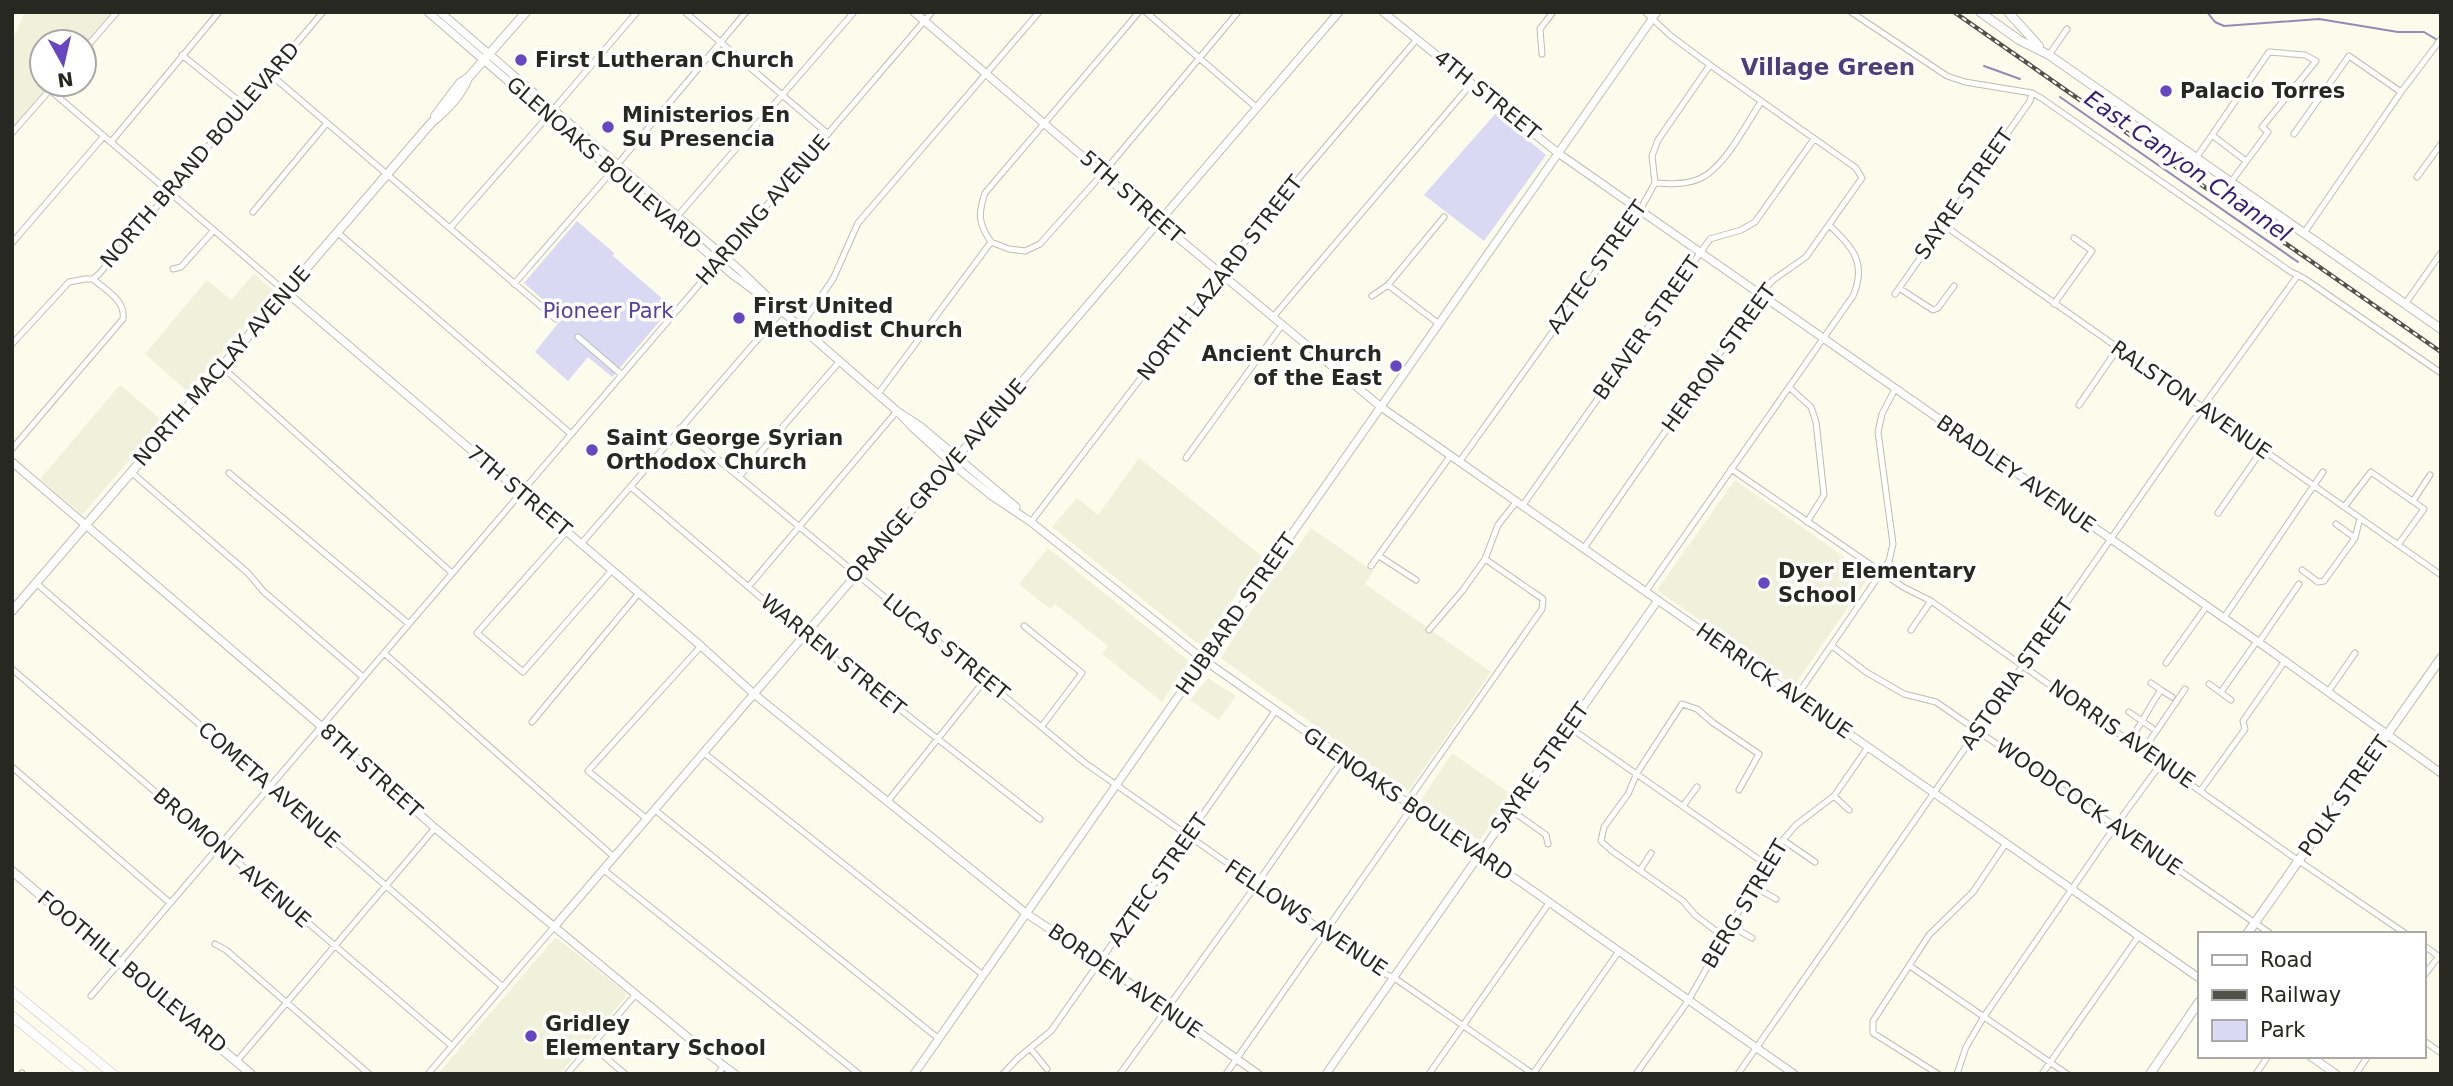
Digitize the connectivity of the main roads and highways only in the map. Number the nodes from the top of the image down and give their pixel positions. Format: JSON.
{"nodes":[{"id":1,"x":526,"y":12,"type":"edge"},
{"id":2,"x":1980,"y":12,"type":"edge"},
{"id":3,"x":2008,"y":12,"type":"edge"},
{"id":4,"x":2049,"y":55,"type":"junction"},
{"id":5,"x":2441,"y":329,"type":"edge"},
{"id":6,"x":12,"y":611,"type":"edge"},
{"id":7,"x":2441,"y":658,"type":"edge"},
{"id":8,"x":12,"y":871,"type":"edge"},
{"id":9,"x":2248,"y":932,"type":"edge"},
{"id":10,"x":12,"y":983,"type":"edge"},
{"id":11,"x":12,"y":990,"type":"edge"},
{"id":12,"x":2198,"y":1003,"type":"edge"},
{"id":13,"x":40,"y":1014,"type":"junction"},
{"id":14,"x":12,"y":1017,"type":"edge"},
{"id":15,"x":83,"y":1074,"type":"edge"},
{"id":16,"x":113,"y":1074,"type":"edge"},
{"id":17,"x":251,"y":1074,"type":"edge"},
{"id":18,"x":2150,"y":1074,"type":"edge"}],
"edges":[{"from":1,"to":6,"type":"main road","name":"NORTH MACLAY AVENUE"},
{"from":2,"to":4,"type":"main road"},
{"from":3,"to":4,"type":"main road"},
{"from":4,"to":5,"type":"main road"},
{"from":7,"to":9,"type":"main road","name":"POLK STREET"},
{"from":8,"to":17,"type":"main road","name":"FOOTHILL BOULEVARD"},
{"from":10,"to":13,"type":"highway"},
{"from":11,"to":13,"type":"highway"},
{"from":12,"to":18,"type":"main road"},
{"from":13,"to":16,"type":"highway"},
{"from":14,"to":15,"type":"highway"}]}
